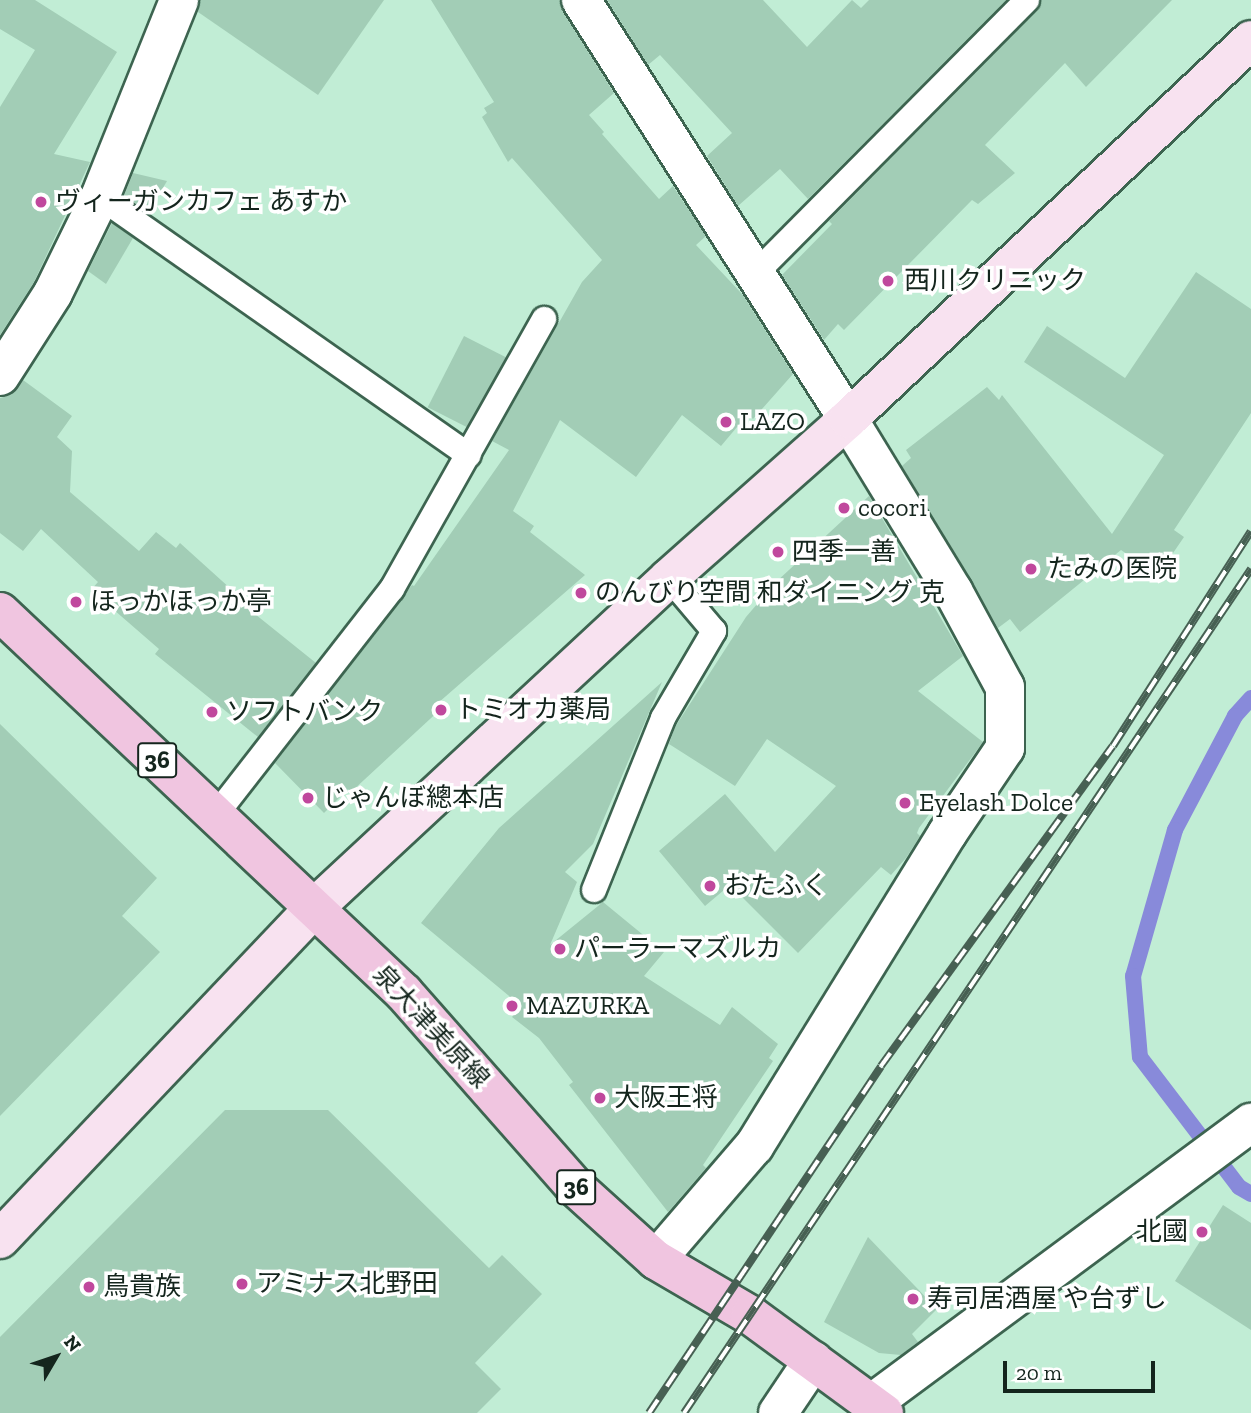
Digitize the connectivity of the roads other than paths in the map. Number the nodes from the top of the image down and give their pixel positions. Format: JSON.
{"nodes":[{"id":1,"x":179,"y":0,"type":"edge"},
{"id":2,"x":581,"y":0,"type":"edge"},
{"id":3,"x":1027,"y":0,"type":"edge"},
{"id":4,"x":1251,"y":40,"type":"edge"},
{"id":5,"x":100,"y":197,"type":"junction"},
{"id":6,"x":755,"y":274,"type":"junction"},
{"id":7,"x":544,"y":318,"type":"dead end"},
{"id":8,"x":0,"y":376,"type":"edge"},
{"id":9,"x":848,"y":419,"type":"junction"},
{"id":10,"x":469,"y":455,"type":"junction"},
{"id":11,"x":669,"y":578,"type":"junction"},
{"id":12,"x":0,"y":612,"type":"edge"},
{"id":13,"x":215,"y":816,"type":"junction"},
{"id":14,"x":594,"y":890,"type":"dead end"},
{"id":15,"x":313,"y":909,"type":"junction"},
{"id":16,"x":1249,"y":1127,"type":"edge"},
{"id":17,"x":0,"y":1239,"type":"edge"},
{"id":18,"x":656,"y":1259,"type":"junction"},
{"id":19,"x":813,"y":1361,"type":"junction"},
{"id":20,"x":878,"y":1408,"type":"edge"},
{"id":21,"x":778,"y":1413,"type":"edge"}],
"edges":[{"from":1,"to":5,"type":"street"},
{"from":2,"to":6,"type":"street"},
{"from":3,"to":6,"type":"lane"},
{"from":4,"to":9,"type":"street"},
{"from":5,"to":8,"type":"street"},
{"from":5,"to":10,"type":"lane"},
{"from":6,"to":9,"type":"street"},
{"from":7,"to":10,"type":"lane"},
{"from":9,"to":11,"type":"street"},
{"from":9,"to":18,"type":"street"},
{"from":10,"to":13,"type":"lane"},
{"from":11,"to":14,"type":"lane"},
{"from":11,"to":15,"type":"street"},
{"from":12,"to":13,"type":"main road","name":"泉大津美原線","number":"36"},
{"from":13,"to":15,"type":"main road","name":"泉大津美原線","number":"36"},
{"from":15,"to":17,"type":"street"},
{"from":15,"to":18,"type":"main road","name":"泉大津美原線","number":"36"},
{"from":16,"to":20,"type":"street"},
{"from":18,"to":19,"type":"main road","name":"泉大津美原線","number":"36"},
{"from":19,"to":20,"type":"main road","name":"泉大津美原線","number":"36"},
{"from":19,"to":21,"type":"street"}]}
